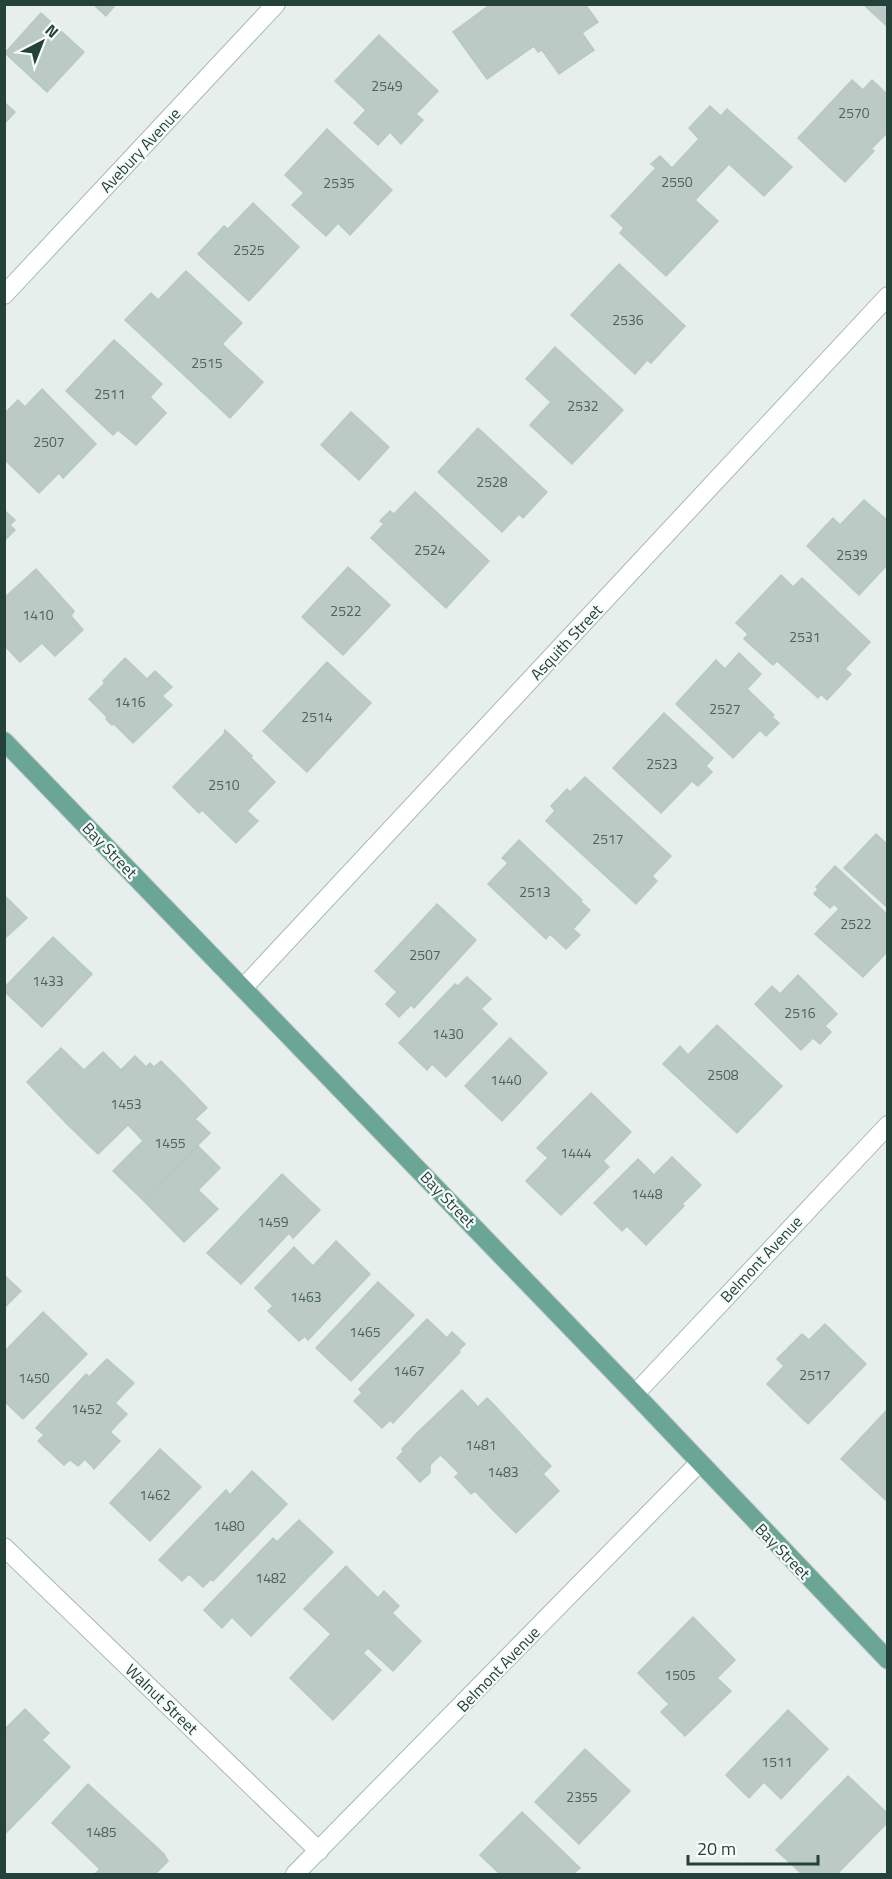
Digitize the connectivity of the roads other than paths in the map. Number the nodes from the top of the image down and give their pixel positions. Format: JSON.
{"nodes":[{"id":1,"x":276,"y":4,"type":"edge"},
{"id":2,"x":4,"y":295,"type":"edge"},
{"id":3,"x":888,"y":296,"type":"edge"},
{"id":4,"x":4,"y":741,"type":"edge"},
{"id":5,"x":244,"y":987,"type":"junction"},
{"id":6,"x":888,"y":1125,"type":"edge"},
{"id":7,"x":635,"y":1394,"type":"junction"},
{"id":8,"x":699,"y":1463,"type":"junction"},
{"id":9,"x":4,"y":1547,"type":"edge"},
{"id":10,"x":888,"y":1660,"type":"edge"},
{"id":11,"x":319,"y":1851,"type":"junction"},
{"id":12,"x":295,"y":1875,"type":"edge"}],
"edges":[{"from":1,"to":2,"type":"street","name":"Avebury Avenue"},
{"from":3,"to":5,"type":"street","name":"Asquith Street"},
{"from":4,"to":5,"type":"main road","name":"Bay Street"},
{"from":5,"to":7,"type":"main road","name":"Bay Street"},
{"from":6,"to":7,"type":"street","name":"Belmont Avenue"},
{"from":7,"to":8,"type":"main road","name":"Bay Street"},
{"from":8,"to":10,"type":"main road","name":"Bay Street"},
{"from":8,"to":11,"type":"street","name":"Belmont Avenue"},
{"from":9,"to":11,"type":"street","name":"Walnut Street"},
{"from":11,"to":12,"type":"street","name":"Belmont Avenue"}]}
